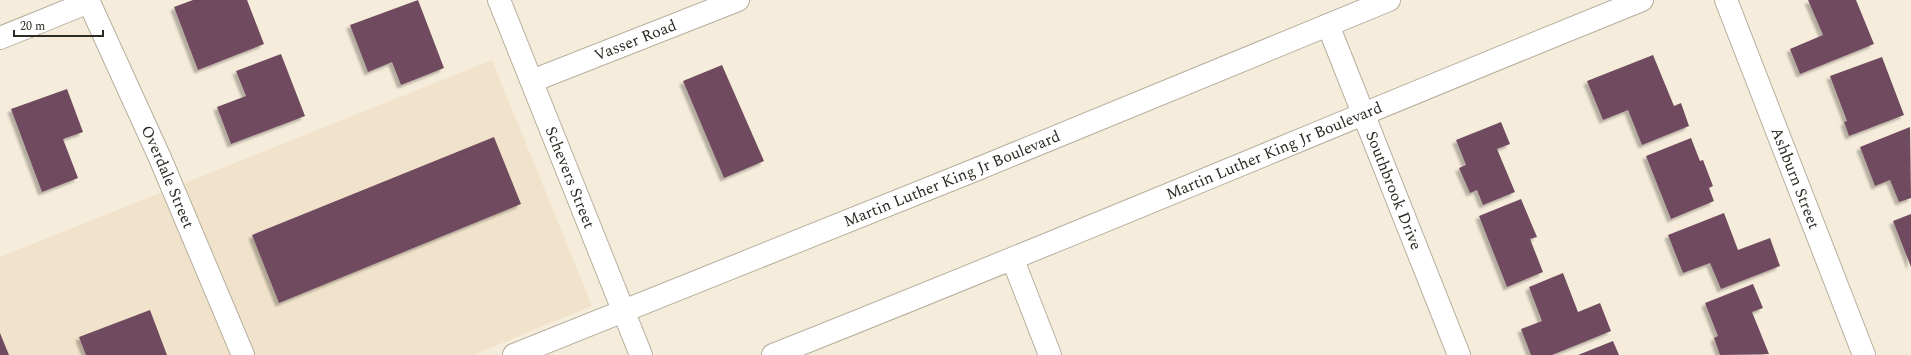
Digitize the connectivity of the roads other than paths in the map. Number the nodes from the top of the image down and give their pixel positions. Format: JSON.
{"nodes":[{"id":1,"x":499,"y":0,"type":"edge"},
{"id":2,"x":738,"y":0,"type":"edge"},
{"id":3,"x":1389,"y":0,"type":"edge"},
{"id":4,"x":1642,"y":0,"type":"edge"},
{"id":5,"x":1726,"y":0,"type":"edge"},
{"id":6,"x":89,"y":1,"type":"edge"},
{"id":7,"x":1328,"y":25,"type":"junction"},
{"id":8,"x":0,"y":38,"type":"edge"},
{"id":9,"x":532,"y":81,"type":"junction"},
{"id":10,"x":1363,"y":113,"type":"junction"},
{"id":11,"x":1013,"y":260,"type":"junction"},
{"id":12,"x":624,"y":310,"type":"junction"},
{"id":13,"x":243,"y":355,"type":"edge"},
{"id":14,"x":514,"y":355,"type":"edge"},
{"id":15,"x":641,"y":355,"type":"edge"},
{"id":16,"x":773,"y":355,"type":"edge"},
{"id":17,"x":1050,"y":355,"type":"edge"},
{"id":18,"x":1458,"y":355,"type":"edge"},
{"id":19,"x":1864,"y":355,"type":"edge"}],
"edges":[{"from":1,"to":9,"type":"street","name":"Schevers Street"},
{"from":2,"to":9,"type":"street","name":"Vasser Road"},
{"from":3,"to":7,"type":"street","name":"Martin Luther King Jr Boulevard"},
{"from":4,"to":10,"type":"street","name":"Martin Luther King Jr Boulevard"},
{"from":5,"to":19,"type":"street","name":"Ashburn Street"},
{"from":6,"to":8,"type":"street"},
{"from":6,"to":13,"type":"street","name":"Overdale Street"},
{"from":7,"to":10,"type":"street","name":"Southbrook Drive"},
{"from":7,"to":12,"type":"street","name":"Martin Luther King Jr Boulevard"},
{"from":9,"to":12,"type":"street","name":"Schevers Street"},
{"from":10,"to":11,"type":"street","name":"Martin Luther King Jr Boulevard"},
{"from":10,"to":18,"type":"street","name":"Southbrook Drive"},
{"from":11,"to":16,"type":"street","name":"Martin Luther King Jr Boulevard"},
{"from":11,"to":17,"type":"street"},
{"from":12,"to":14,"type":"street","name":"Martin Luther King Jr Boulevard"},
{"from":12,"to":15,"type":"street","name":"Schevers Street"}]}
